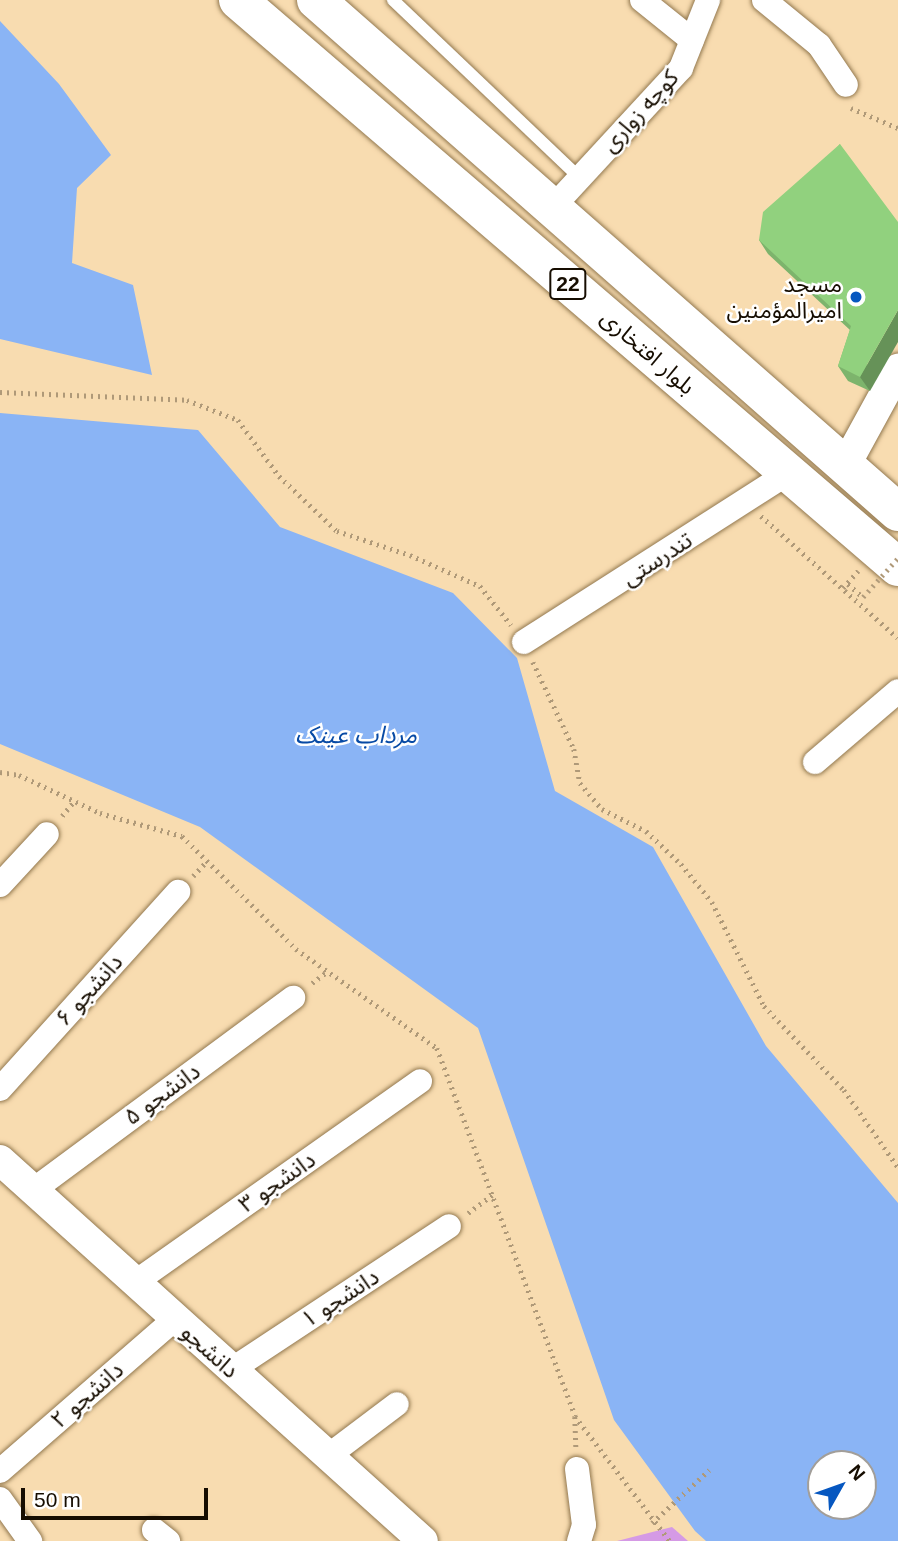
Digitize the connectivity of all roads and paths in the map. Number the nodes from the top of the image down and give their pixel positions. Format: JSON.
{"nodes":[{"id":1,"x":238,"y":0,"type":"edge"},
{"id":2,"x":316,"y":0,"type":"edge"},
{"id":3,"x":393,"y":0,"type":"edge"},
{"id":4,"x":642,"y":0,"type":"edge"},
{"id":5,"x":708,"y":0,"type":"edge"},
{"id":6,"x":764,"y":0,"type":"edge"},
{"id":7,"x":692,"y":40,"type":"junction"},
{"id":8,"x":846,"y":85,"type":"joint"},
{"id":9,"x":898,"y":128,"type":"edge"},
{"id":10,"x":580,"y":178,"type":"junction"},
{"id":11,"x":552,"y":208,"type":"junction"},
{"id":12,"x":898,"y":369,"type":"edge"},
{"id":13,"x":0,"y":392,"type":"edge"},
{"id":14,"x":845,"y":466,"type":"junction"},
{"id":15,"x":788,"y":473,"type":"junction"},
{"id":16,"x":745,"y":501,"type":"junction"},
{"id":17,"x":898,"y":512,"type":"edge"},
{"id":18,"x":898,"y":558,"type":"edge"},
{"id":19,"x":898,"y":567,"type":"edge"},
{"id":20,"x":842,"y":588,"type":"junction"},
{"id":21,"x":898,"y":638,"type":"edge"},
{"id":22,"x":524,"y":642,"type":"junction"},
{"id":23,"x":898,"y":691,"type":"edge"},
{"id":24,"x":815,"y":762,"type":"dead end"},
{"id":25,"x":47,"y":834,"type":"dead end"},
{"id":26,"x":0,"y":885,"type":"edge"},
{"id":27,"x":178,"y":892,"type":"dead end"},
{"id":28,"x":293,"y":998,"type":"dead end"},
{"id":29,"x":420,"y":1081,"type":"dead end"},
{"id":30,"x":0,"y":1089,"type":"edge"},
{"id":31,"x":0,"y":1160,"type":"edge"},
{"id":32,"x":898,"y":1167,"type":"edge"},
{"id":33,"x":32,"y":1191,"type":"junction"},
{"id":34,"x":492,"y":1195,"type":"dead end"},
{"id":35,"x":450,"y":1226,"type":"joint"},
{"id":36,"x":134,"y":1283,"type":"junction"},
{"id":37,"x":175,"y":1319,"type":"junction"},
{"id":38,"x":231,"y":1370,"type":"junction"},
{"id":39,"x":397,"y":1404,"type":"dead end"},
{"id":40,"x":328,"y":1455,"type":"junction"},
{"id":41,"x":577,"y":1469,"type":"dead end"},
{"id":42,"x":709,"y":1470,"type":"dead end"},
{"id":43,"x":0,"y":1471,"type":"edge"},
{"id":44,"x":0,"y":1499,"type":"edge"},
{"id":45,"x":30,"y":1541,"type":"edge"},
{"id":46,"x":422,"y":1541,"type":"edge"},
{"id":47,"x":579,"y":1541,"type":"edge"},
{"id":48,"x":670,"y":1541,"type":"edge"}],
"edges":[{"from":1,"to":15,"type":"highway","name":"بلوار افتخاری","number":"22"},
{"from":2,"to":11,"type":"highway","name":"بلوار افتخاری","number":"22"},
{"from":3,"to":10,"type":"lane"},
{"from":4,"to":7,"type":"street"},
{"from":5,"to":7,"type":"street","name":"کوچه زواری"},
{"from":6,"to":8,"type":"street"},
{"from":7,"to":10,"type":"street","name":"کوچه زواری"},
{"from":8,"to":9,"type":"path"},
{"from":10,"to":11,"type":"street","name":"کوچه زواری"},
{"from":11,"to":14,"type":"highway","name":"بلوار افتخاری","number":"22"},
{"from":12,"to":14,"type":"street"},
{"from":13,"to":22,"type":"path"},
{"from":14,"to":17,"type":"highway","name":"بلوار افتخاری","number":"22"},
{"from":15,"to":16,"type":"street","name":"تندرستی"},
{"from":15,"to":19,"type":"highway","name":"بلوار افتخاری","number":"22"},
{"from":16,"to":20,"type":"path"},
{"from":16,"to":22,"type":"street","name":"تندرستی"},
{"from":18,"to":20,"type":"path","bridge":true},
{"from":20,"to":21,"type":"path"},
{"from":22,"to":32,"type":"path"},
{"from":23,"to":24,"type":"street"},
{"from":25,"to":26,"type":"street"},
{"from":27,"to":30,"type":"street","name":"دانشجو ۶"},
{"from":28,"to":33,"type":"street","name":"دانشجو ۵"},
{"from":29,"to":36,"type":"street","name":"دانشجو ۳"},
{"from":31,"to":33,"type":"street","name":"دانشجو"},
{"from":33,"to":36,"type":"street","name":"دانشجو"},
{"from":34,"to":35,"type":"path"},
{"from":35,"to":38,"type":"street","name":"دانشجو ۱"},
{"from":36,"to":37,"type":"street","name":"دانشجو"},
{"from":37,"to":38,"type":"street","name":"دانشجو"},
{"from":37,"to":43,"type":"street","name":"دانشجو ۲"},
{"from":38,"to":40,"type":"street","name":"دانشجو"},
{"from":39,"to":40,"type":"street"},
{"from":40,"to":46,"type":"street","name":"دانشجو"},
{"from":41,"to":47,"type":"street"},
{"from":42,"to":48,"type":"path"},
{"from":44,"to":45,"type":"street"}]}
